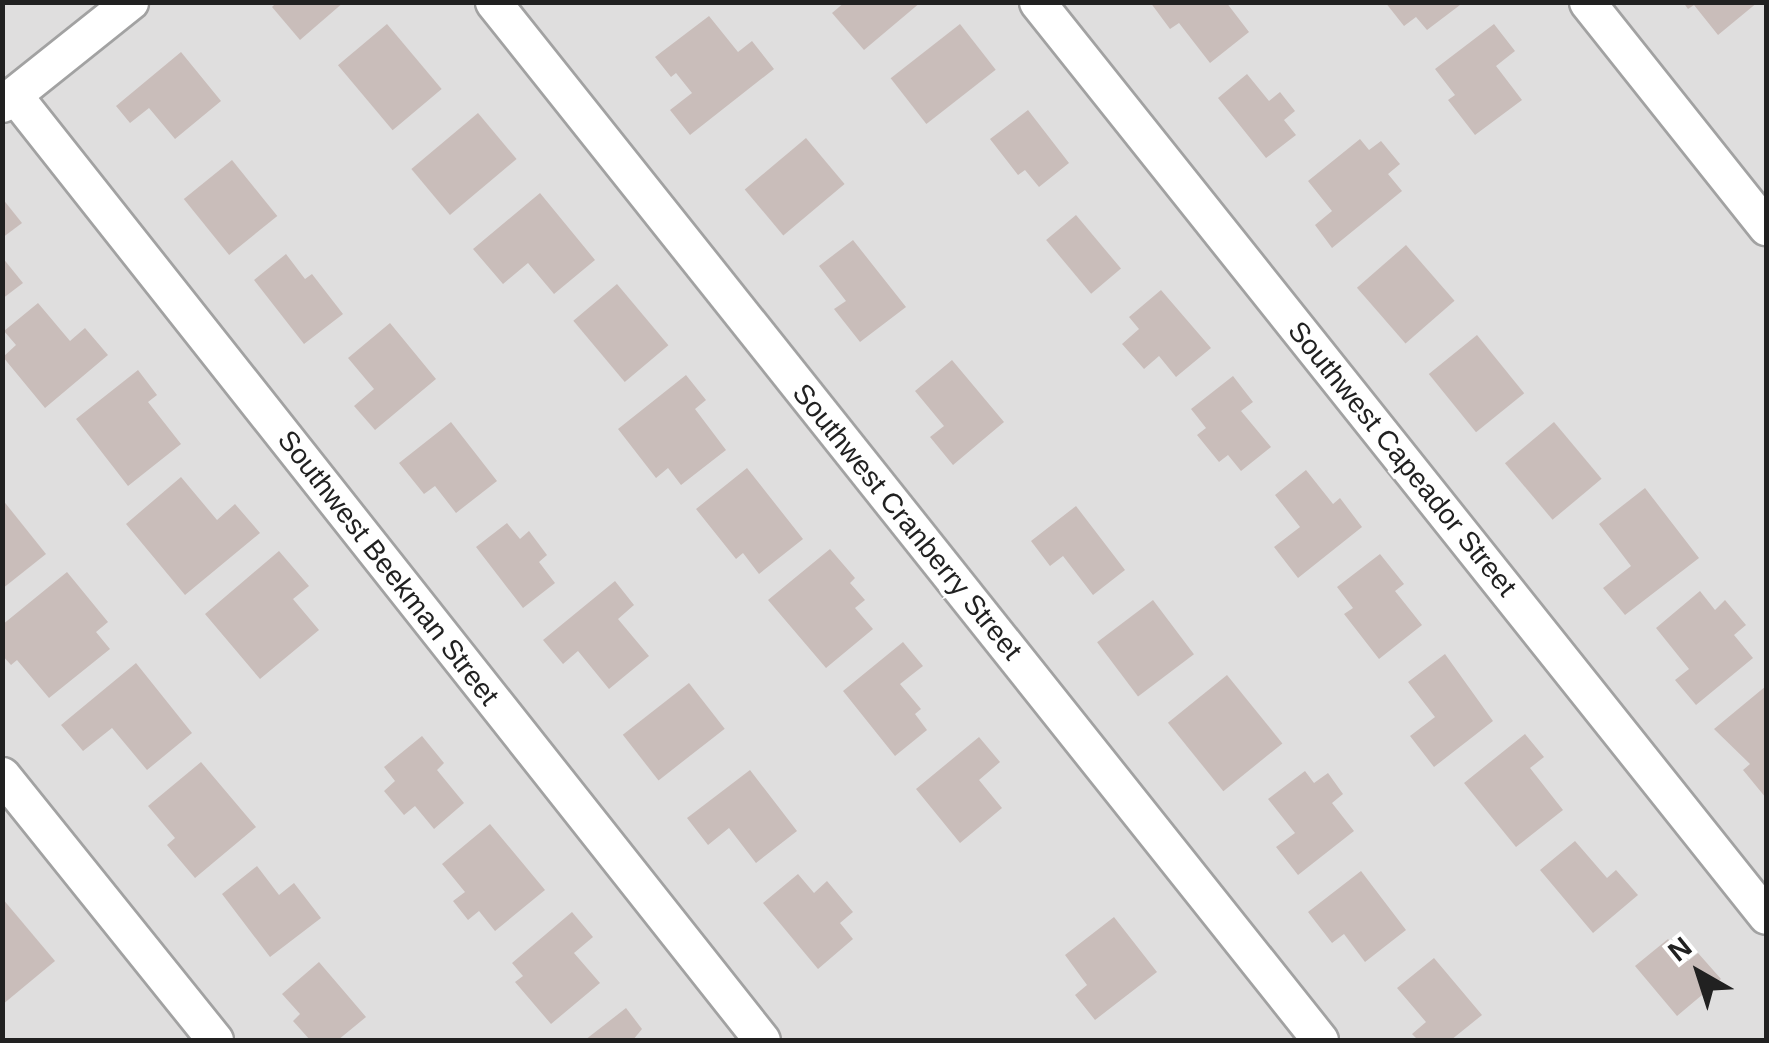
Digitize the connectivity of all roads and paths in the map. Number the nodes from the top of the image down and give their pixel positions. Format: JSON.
{"nodes":[{"id":1,"x":130,"y":2,"type":"edge"},
{"id":2,"x":493,"y":2,"type":"edge"},
{"id":3,"x":1037,"y":2,"type":"edge"},
{"id":4,"x":1586,"y":2,"type":"edge"},
{"id":5,"x":8,"y":100,"type":"edge"},
{"id":6,"x":1766,"y":226,"type":"edge"},
{"id":7,"x":2,"y":775,"type":"edge"},
{"id":8,"x":1766,"y":916,"type":"edge"},
{"id":9,"x":214,"y":1040,"type":"edge"},
{"id":10,"x":762,"y":1040,"type":"edge"},
{"id":11,"x":1320,"y":1040,"type":"edge"}],
"edges":[{"from":1,"to":5,"type":"street"},
{"from":2,"to":11,"type":"street","name":"Southwest Cranberry Street"},
{"from":3,"to":8,"type":"street","name":"Southwest Capeador Street"},
{"from":4,"to":6,"type":"street"},
{"from":5,"to":10,"type":"street","name":"Southwest Beekman Street"},
{"from":7,"to":9,"type":"street"}]}
